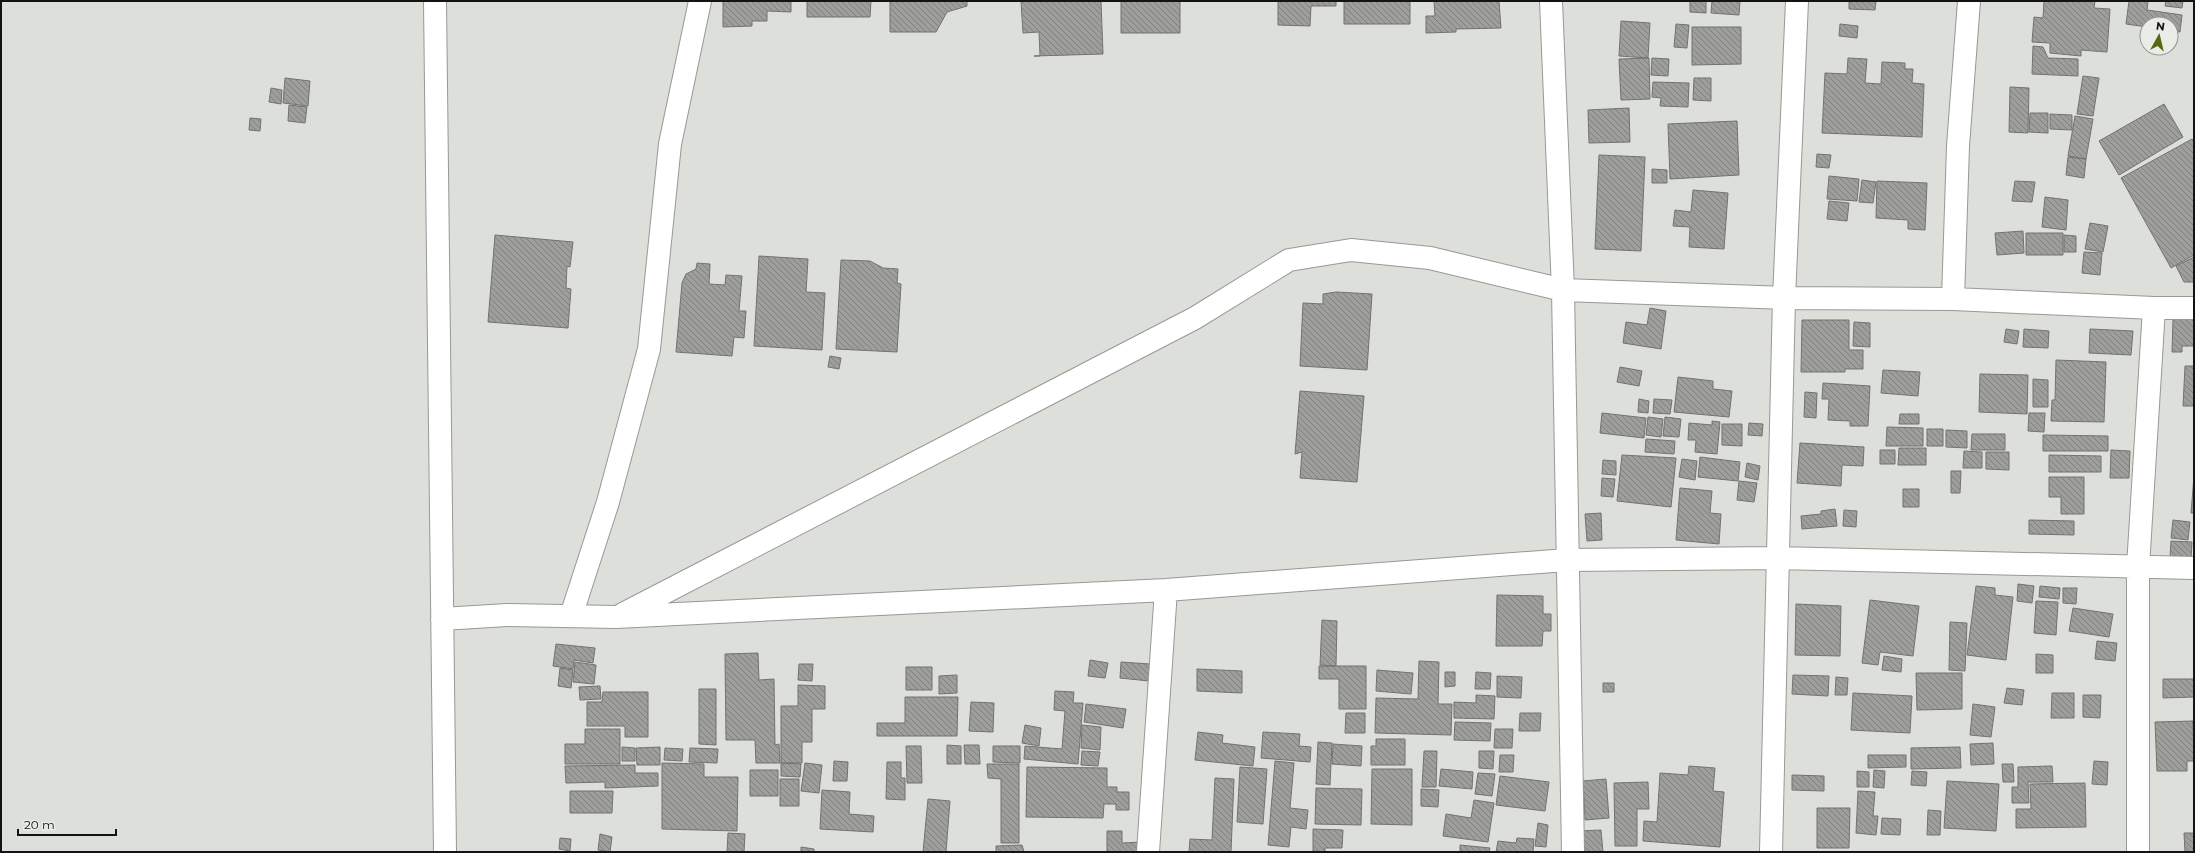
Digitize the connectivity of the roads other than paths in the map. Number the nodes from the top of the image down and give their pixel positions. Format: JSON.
{"nodes":[{"id":1,"x":435,"y":1,"type":"edge"},
{"id":2,"x":700,"y":1,"type":"edge"},
{"id":3,"x":1551,"y":1,"type":"edge"},
{"id":4,"x":1797,"y":1,"type":"edge"},
{"id":5,"x":1969,"y":1,"type":"edge"},
{"id":6,"x":1563,"y":290,"type":"junction"},
{"id":7,"x":1784,"y":298,"type":"junction"},
{"id":8,"x":1953,"y":299,"type":"junction"},
{"id":9,"x":2154,"y":308,"type":"junction"},
{"id":10,"x":2194,"y":308,"type":"edge"},
{"id":11,"x":1777,"y":558,"type":"junction"},
{"id":12,"x":1567,"y":560,"type":"junction"},
{"id":13,"x":2138,"y":567,"type":"junction"},
{"id":14,"x":2194,"y":568,"type":"edge"},
{"id":15,"x":1166,"y":590,"type":"junction"},
{"id":16,"x":571,"y":616,"type":"junction"},
{"id":17,"x":616,"y":617,"type":"junction"},
{"id":18,"x":442,"y":619,"type":"junction"},
{"id":19,"x":445,"y":852,"type":"edge"},
{"id":20,"x":1148,"y":852,"type":"edge"},
{"id":21,"x":1573,"y":852,"type":"edge"},
{"id":22,"x":1771,"y":852,"type":"edge"},
{"id":23,"x":2138,"y":852,"type":"edge"}],
"edges":[{"from":1,"to":18,"type":"street"},
{"from":2,"to":16,"type":"street"},
{"from":3,"to":6,"type":"street"},
{"from":4,"to":7,"type":"street"},
{"from":5,"to":8,"type":"street"},
{"from":6,"to":7,"type":"street"},
{"from":6,"to":12,"type":"street"},
{"from":6,"to":17,"type":"street"},
{"from":7,"to":8,"type":"street"},
{"from":7,"to":11,"type":"street"},
{"from":8,"to":9,"type":"street"},
{"from":9,"to":10,"type":"street"},
{"from":9,"to":13,"type":"street"},
{"from":11,"to":12,"type":"street"},
{"from":11,"to":13,"type":"street"},
{"from":11,"to":22,"type":"street"},
{"from":12,"to":15,"type":"street"},
{"from":12,"to":21,"type":"street"},
{"from":13,"to":14,"type":"street"},
{"from":13,"to":23,"type":"street"},
{"from":15,"to":17,"type":"street"},
{"from":15,"to":20,"type":"street"},
{"from":16,"to":17,"type":"street"},
{"from":16,"to":18,"type":"street"},
{"from":18,"to":19,"type":"street"}]}
